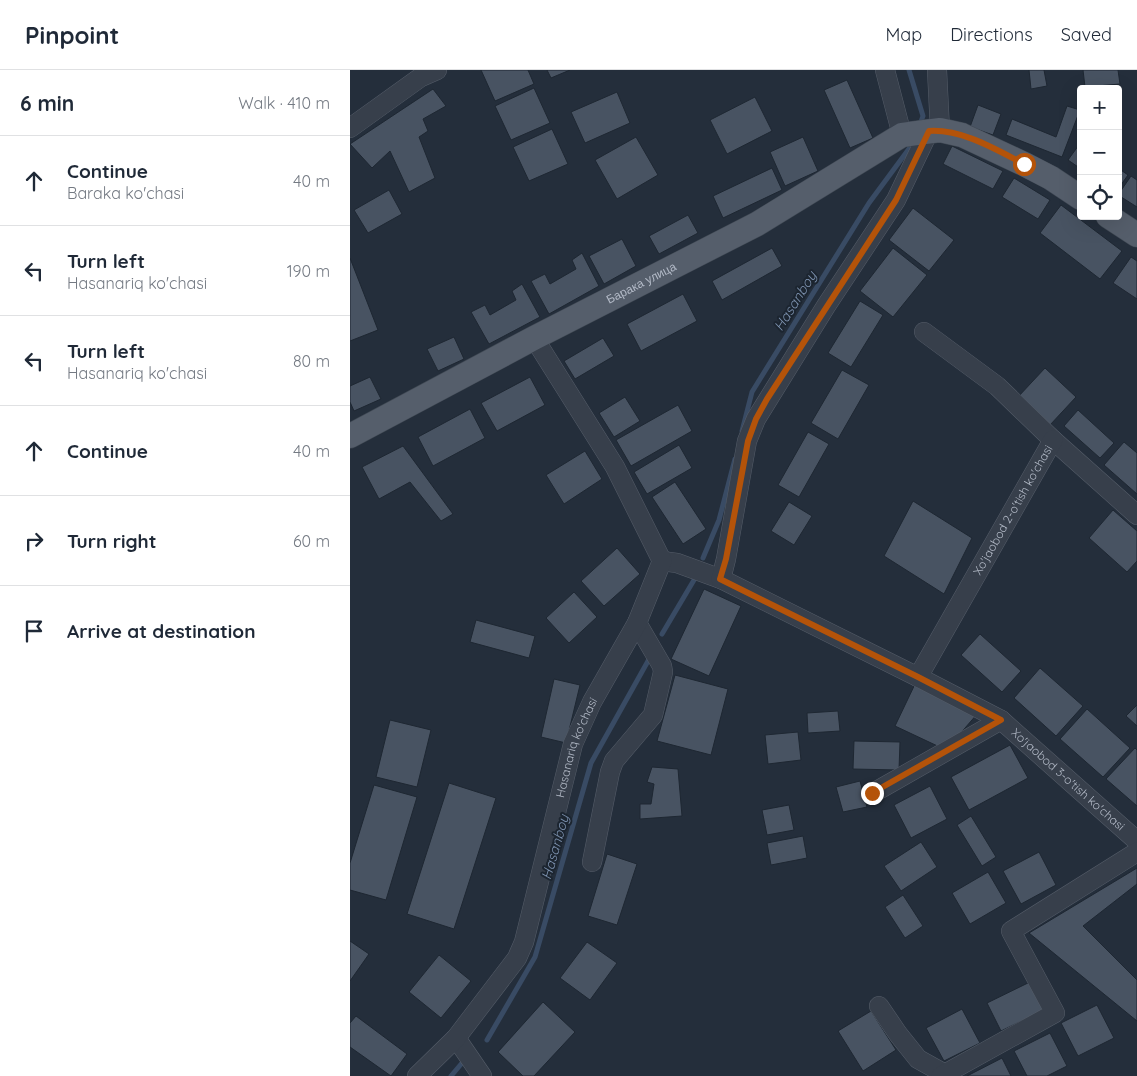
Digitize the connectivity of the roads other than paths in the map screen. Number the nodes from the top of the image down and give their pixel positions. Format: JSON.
{"nodes":[{"id":1,"x":885,"y":70,"type":"edge"},
{"id":2,"x":937,"y":70,"type":"edge"},
{"id":3,"x":422,"y":72,"type":"edge"},
{"id":4,"x":350,"y":128,"type":"edge"},
{"id":5,"x":920,"y":132,"type":"junction"},
{"id":6,"x":1077,"y":195,"type":"edge"},
{"id":7,"x":1114,"y":220,"type":"edge"},
{"id":8,"x":1137,"y":235,"type":"edge"},
{"id":9,"x":924,"y":332,"type":"dead end"},
{"id":10,"x":534,"y":338,"type":"junction"},
{"id":11,"x":350,"y":436,"type":"edge"},
{"id":12,"x":1053,"y":440,"type":"junction"},
{"id":13,"x":1137,"y":515,"type":"edge"},
{"id":14,"x":662,"y":561,"type":"junction"},
{"id":15,"x":720,"y":579,"type":"junction"},
{"id":16,"x":637,"y":623,"type":"junction"},
{"id":17,"x":918,"y":677,"type":"junction"},
{"id":18,"x":1001,"y":720,"type":"junction"},
{"id":19,"x":872,"y":793,"type":"dead end"},
{"id":20,"x":1137,"y":841,"type":"edge"},
{"id":21,"x":1137,"y":852,"type":"edge"},
{"id":22,"x":592,"y":862,"type":"dead end"},
{"id":23,"x":879,"y":1006,"type":"dead end"},
{"id":24,"x":456,"y":1038,"type":"junction"},
{"id":25,"x":944,"y":1075,"type":"edge"},
{"id":26,"x":417,"y":1076,"type":"edge"},
{"id":27,"x":482,"y":1076,"type":"edge"}],
"edges":[{"from":1,"to":5,"type":"street"},
{"from":2,"to":5,"type":"street"},
{"from":3,"to":4,"type":"street"},
{"from":5,"to":6,"type":"main road"},
{"from":5,"to":10,"type":"main road","name":"Барака улица"},
{"from":5,"to":15,"type":"street"},
{"from":7,"to":8,"type":"main road"},
{"from":9,"to":12,"type":"street"},
{"from":10,"to":11,"type":"main road","name":"Барака улица"},
{"from":10,"to":14,"type":"street"},
{"from":12,"to":13,"type":"street","name":"Xo'jaobod 2-o'tish ko'chasi"},
{"from":12,"to":17,"type":"street","name":"Xo'jaobod 2-o'tish ko'chasi"},
{"from":14,"to":15,"type":"street"},
{"from":14,"to":16,"type":"street","name":"Hasanariq ko'chasi"},
{"from":15,"to":17,"type":"street"},
{"from":16,"to":22,"type":"street"},
{"from":16,"to":24,"type":"street","name":"Hasanariq ko'chasi"},
{"from":17,"to":18,"type":"street","name":"Xo'jaobod 3-o'tish ko'chasi"},
{"from":18,"to":19,"type":"street"},
{"from":18,"to":20,"type":"street","name":"Xo'jaobod 3-o'tish ko'chasi"},
{"from":21,"to":25,"type":"street"},
{"from":23,"to":25,"type":"street"},
{"from":24,"to":26,"type":"street","name":"Hasanariq ko'chasi"},
{"from":24,"to":27,"type":"street"}]}
